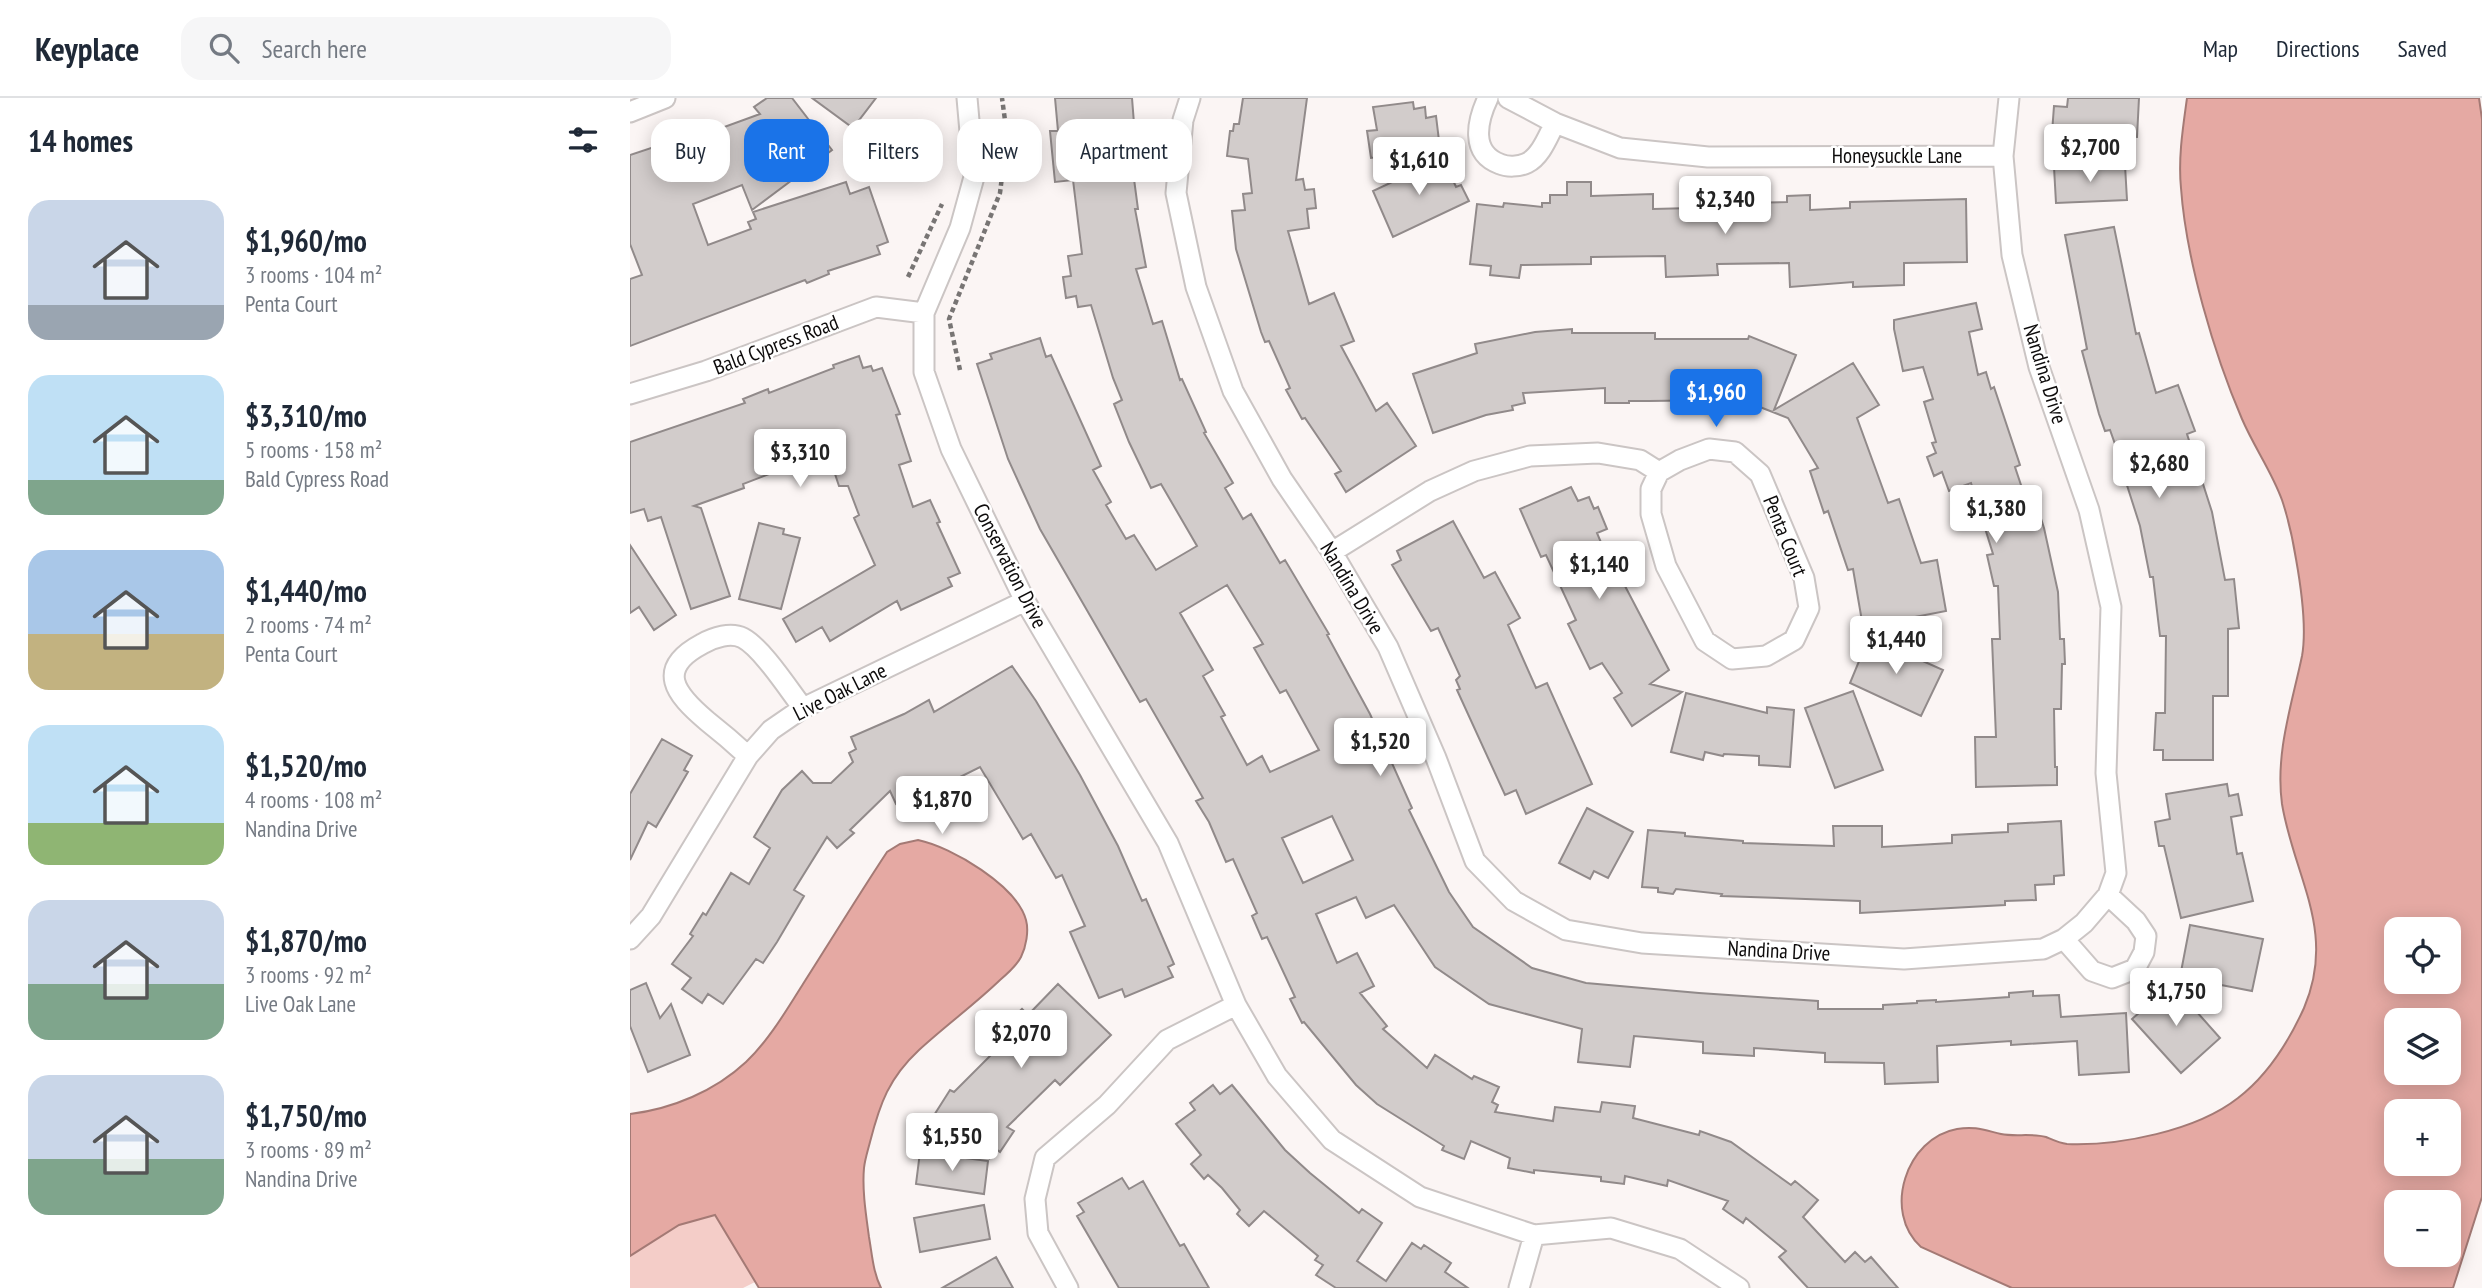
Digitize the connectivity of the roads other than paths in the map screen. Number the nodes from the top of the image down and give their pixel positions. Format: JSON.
{"nodes":[{"id":1,"x":665,"y":98,"type":"edge"},
{"id":2,"x":967,"y":98,"type":"edge"},
{"id":3,"x":1190,"y":98,"type":"edge"},
{"id":4,"x":1488,"y":98,"type":"edge"},
{"id":5,"x":1508,"y":98,"type":"edge"},
{"id":6,"x":2009,"y":98,"type":"edge"},
{"id":7,"x":630,"y":112,"type":"edge"},
{"id":8,"x":1555,"y":123,"type":"junction"},
{"id":9,"x":2003,"y":156,"type":"junction"},
{"id":10,"x":924,"y":313,"type":"junction"},
{"id":11,"x":630,"y":394,"type":"edge"},
{"id":12,"x":1659,"y":472,"type":"junction"},
{"id":13,"x":1332,"y":552,"type":"junction"},
{"id":14,"x":1026,"y":601,"type":"junction"},
{"id":15,"x":803,"y":708,"type":"junction"},
{"id":16,"x":748,"y":756,"type":"junction"},
{"id":17,"x":2108,"y":895,"type":"junction"},
{"id":18,"x":630,"y":939,"type":"edge"},
{"id":19,"x":2064,"y":939,"type":"junction"},
{"id":20,"x":1236,"y":1005,"type":"junction"},
{"id":21,"x":1534,"y":1235,"type":"junction"},
{"id":22,"x":1069,"y":1288,"type":"edge"},
{"id":23,"x":1519,"y":1288,"type":"edge"},
{"id":24,"x":1740,"y":1288,"type":"edge"}],
"edges":[{"from":1,"to":7,"type":"street"},
{"from":2,"to":10,"type":"street","name":"Conservation Drive"},
{"from":3,"to":13,"type":"street","name":"Nandina Drive"},
{"from":4,"to":8,"type":"street"},
{"from":5,"to":8,"type":"street","name":"Honeysuckle Lane"},
{"from":6,"to":9,"type":"street","name":"Nandina Drive"},
{"from":8,"to":9,"type":"street","name":"Honeysuckle Lane"},
{"from":9,"to":17,"type":"street","name":"Nandina Drive"},
{"from":10,"to":11,"type":"street","name":"Bald Cypress Road"},
{"from":10,"to":14,"type":"street","name":"Conservation Drive"},
{"from":12,"to":12,"type":"street","name":"Penta Court"},
{"from":12,"to":13,"type":"street"},
{"from":13,"to":19,"type":"street","name":"Nandina Drive"},
{"from":14,"to":15,"type":"street","name":"Live Oak Lane"},
{"from":14,"to":20,"type":"street","name":"Conservation Drive"},
{"from":15,"to":16,"type":"street","name":"Live Oak Lane"},
{"from":15,"to":16,"type":"street"},
{"from":16,"to":18,"type":"street","name":"Live Oak Lane"},
{"from":17,"to":19,"type":"street","name":"Nandina Drive"},
{"from":17,"to":19,"type":"street"},
{"from":20,"to":21,"type":"street","name":"Conservation Drive"},
{"from":20,"to":22,"type":"street"},
{"from":21,"to":23,"type":"street"},
{"from":21,"to":24,"type":"street","name":"Conservation Drive"}]}
